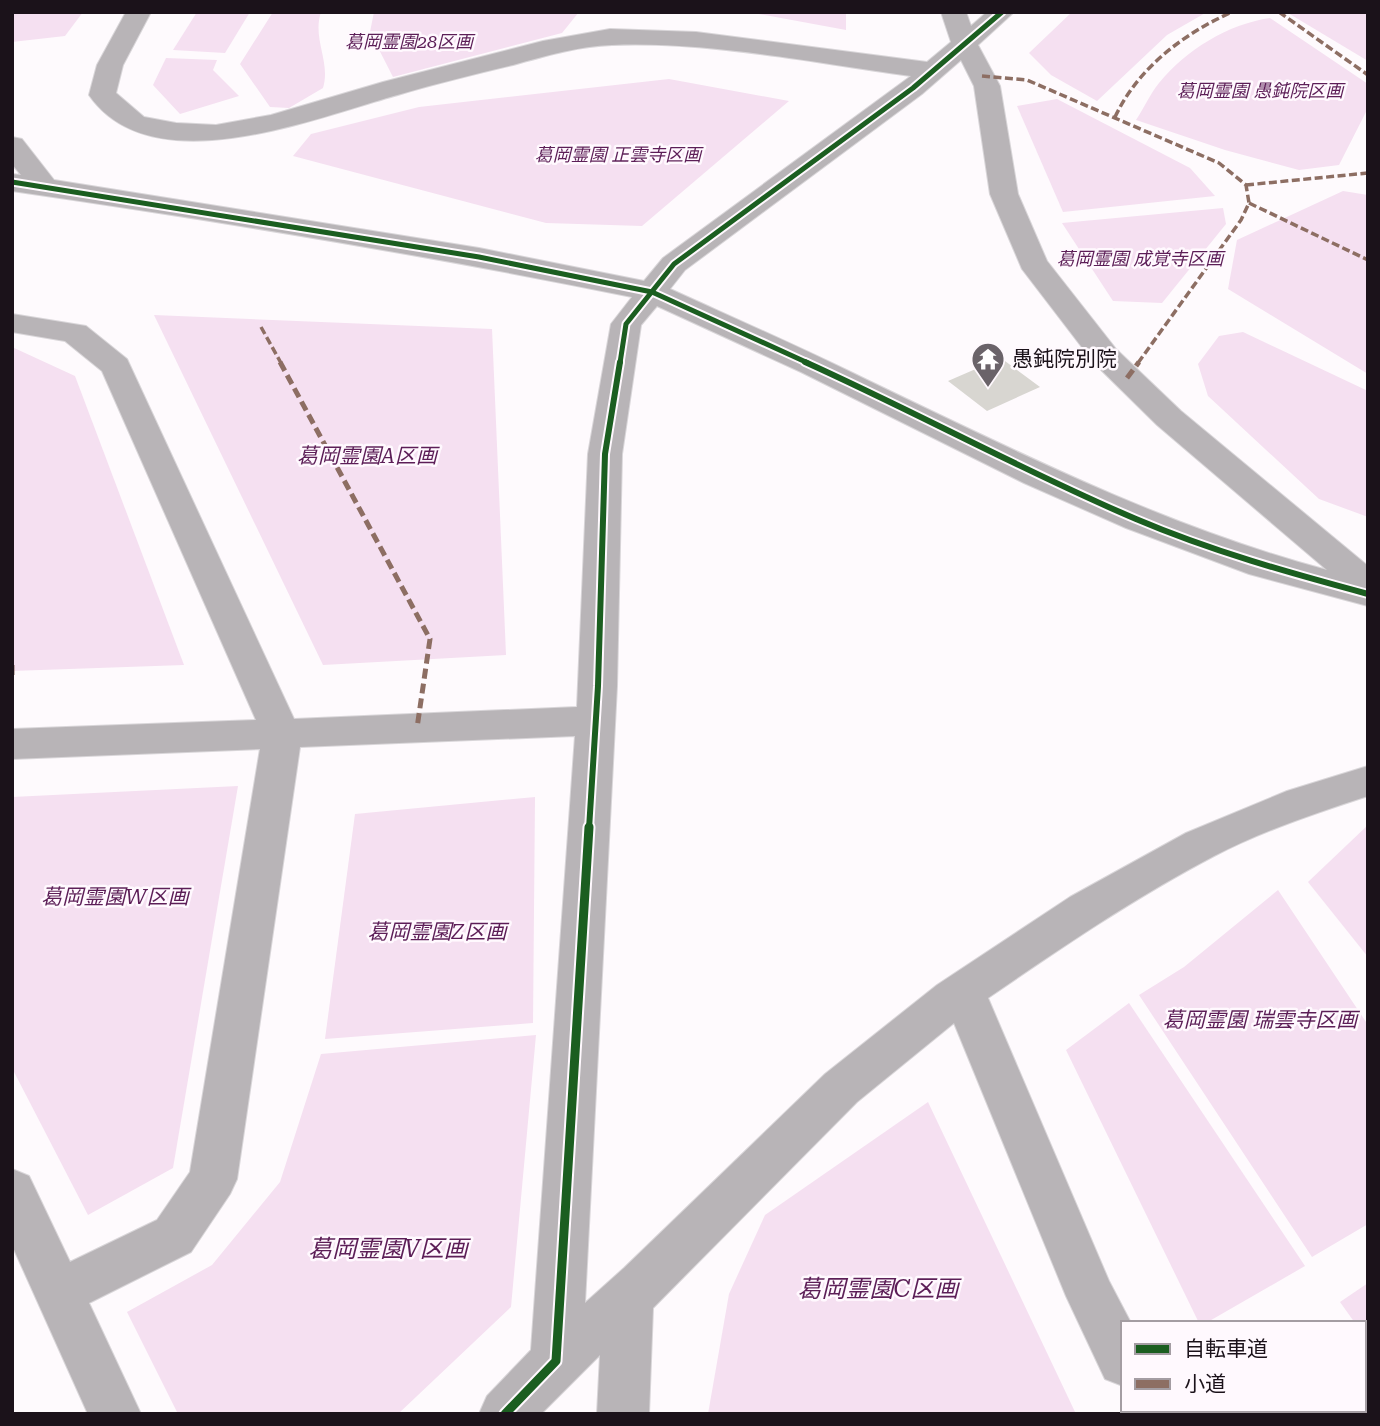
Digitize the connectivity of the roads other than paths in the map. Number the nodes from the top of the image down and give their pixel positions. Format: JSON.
{"nodes":[{"id":1,"x":139,"y":12,"type":"edge"},
{"id":2,"x":604,"y":12,"type":"edge"},
{"id":3,"x":1002,"y":12,"type":"edge"},
{"id":4,"x":654,"y":15,"type":"dead end"},
{"id":5,"x":959,"y":28,"type":"edge"},
{"id":6,"x":696,"y":40,"type":"junction"},
{"id":7,"x":570,"y":44,"type":"junction"},
{"id":8,"x":933,"y":71,"type":"junction"},
{"id":9,"x":12,"y":145,"type":"edge"},
{"id":10,"x":12,"y":182,"type":"edge"},
{"id":11,"x":45,"y":187,"type":"junction"},
{"id":12,"x":652,"y":292,"type":"junction"},
{"id":13,"x":12,"y":323,"type":"edge"},
{"id":14,"x":1368,"y":586,"type":"edge"},
{"id":15,"x":1368,"y":594,"type":"edge"},
{"id":16,"x":596,"y":721,"type":"junction"},
{"id":17,"x":282,"y":734,"type":"junction"},
{"id":18,"x":12,"y":744,"type":"edge"},
{"id":19,"x":1368,"y":781,"type":"edge"},
{"id":20,"x":963,"y":992,"type":"junction"},
{"id":21,"x":12,"y":1191,"type":"edge"},
{"id":22,"x":59,"y":1293,"type":"junction"},
{"id":23,"x":628,"y":1297,"type":"junction"},
{"id":24,"x":1121,"y":1357,"type":"edge"},
{"id":25,"x":556,"y":1361,"type":"junction"},
{"id":26,"x":115,"y":1414,"type":"edge"},
{"id":27,"x":505,"y":1414,"type":"edge"},
{"id":28,"x":622,"y":1414,"type":"edge"}],
"edges":[{"from":1,"to":7,"type":"street"},
{"from":2,"to":7,"type":"street"},
{"from":3,"to":5,"type":"street"},
{"from":4,"to":6,"type":"street"},
{"from":5,"to":8,"type":"street"},
{"from":5,"to":14,"type":"street"},
{"from":6,"to":7,"type":"street"},
{"from":6,"to":8,"type":"street"},
{"from":8,"to":12,"type":"street"},
{"from":9,"to":11,"type":"street"},
{"from":10,"to":11,"type":"street"},
{"from":11,"to":12,"type":"street"},
{"from":12,"to":15,"type":"street"},
{"from":12,"to":16,"type":"street"},
{"from":13,"to":17,"type":"street"},
{"from":16,"to":17,"type":"street"},
{"from":16,"to":25,"type":"street"},
{"from":17,"to":18,"type":"street"},
{"from":17,"to":22,"type":"street"},
{"from":19,"to":20,"type":"street"},
{"from":20,"to":23,"type":"street"},
{"from":20,"to":24,"type":"street"},
{"from":21,"to":22,"type":"street"},
{"from":22,"to":26,"type":"street"},
{"from":23,"to":25,"type":"street"},
{"from":23,"to":28,"type":"street"},
{"from":25,"to":27,"type":"street"}]}
